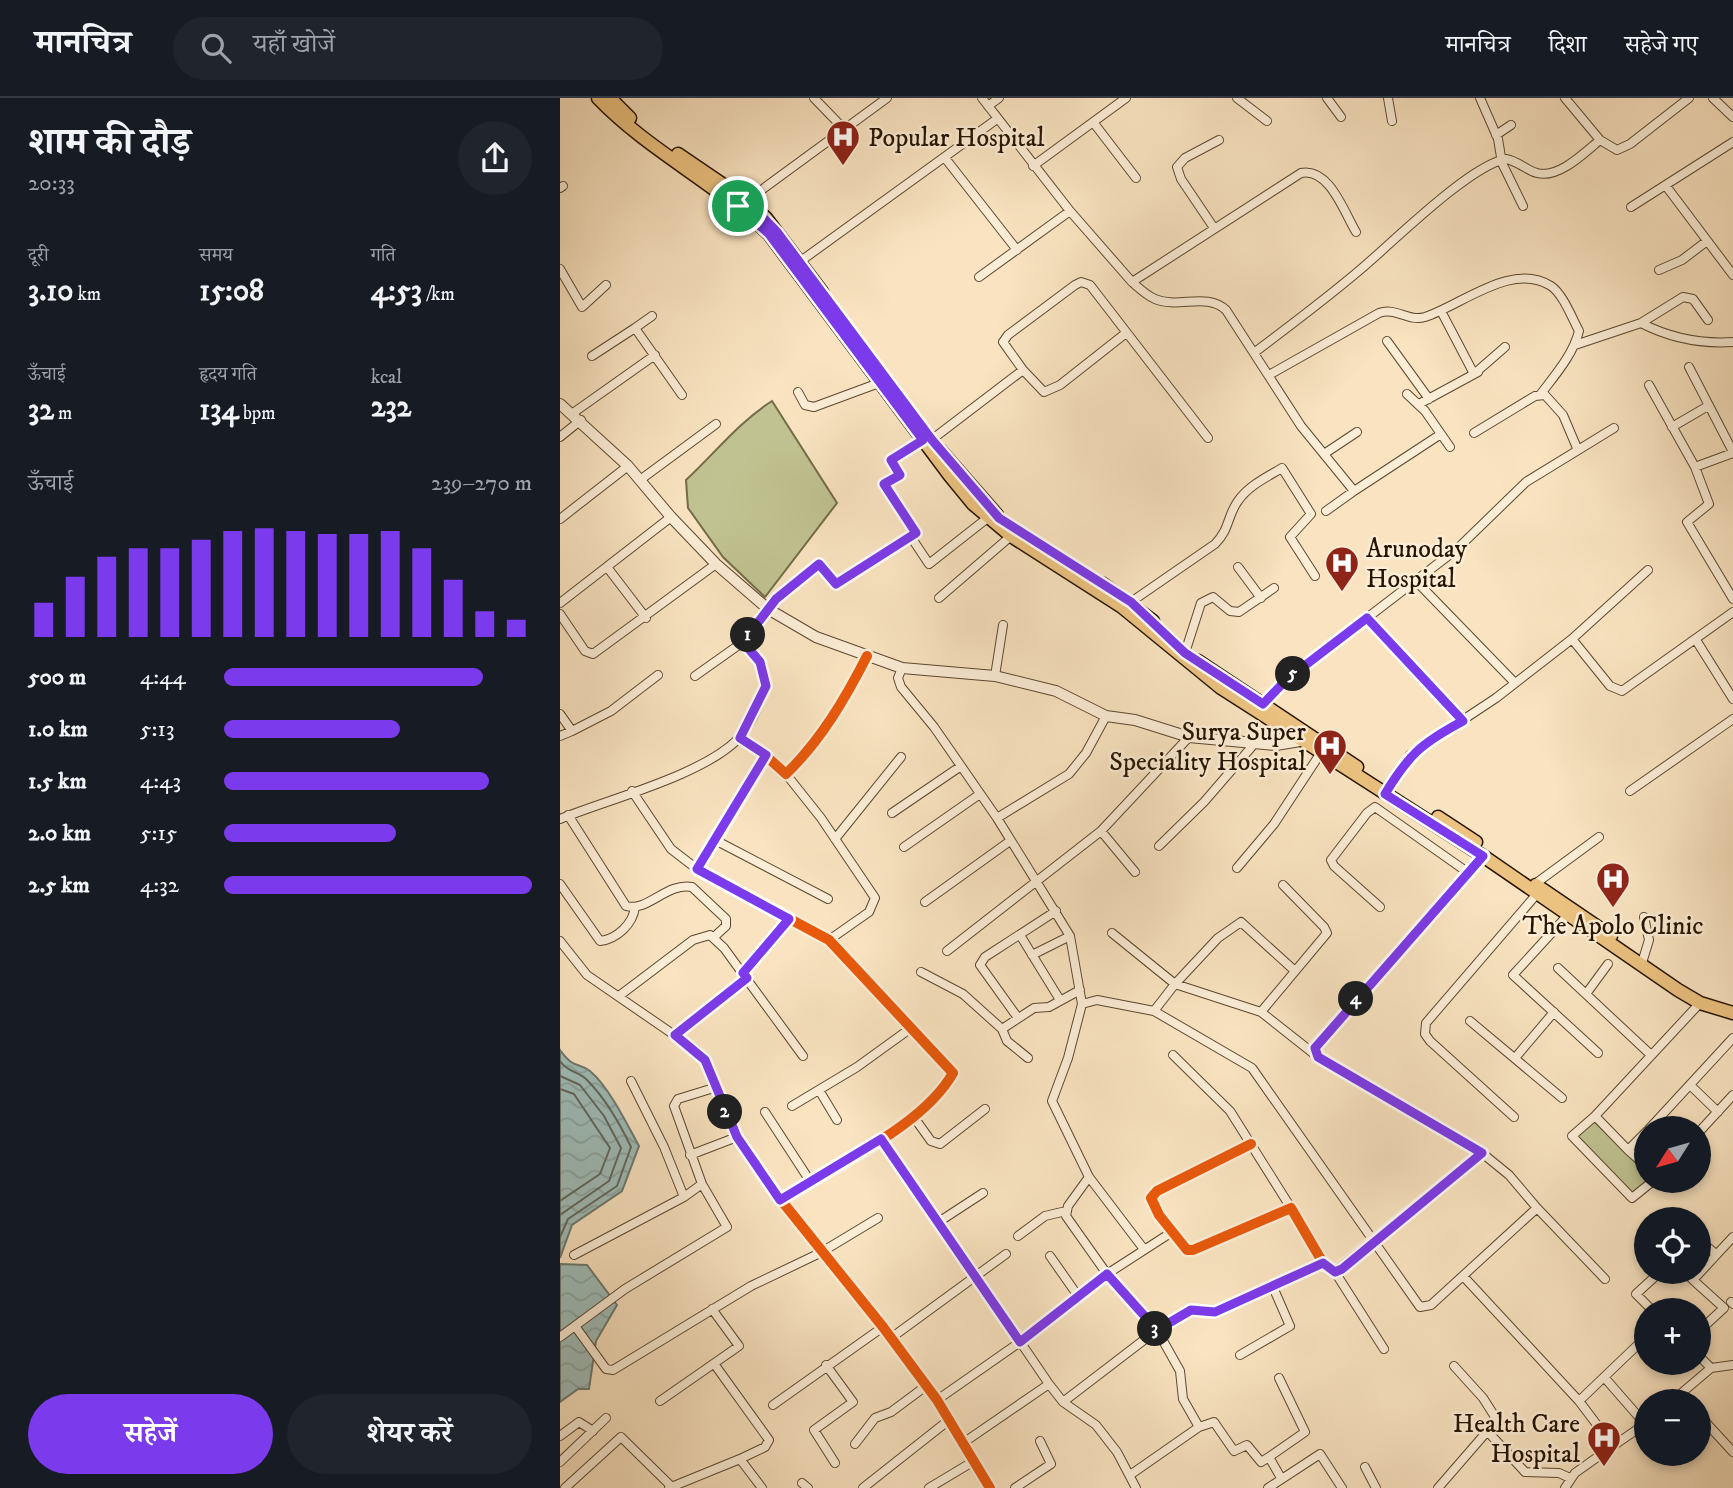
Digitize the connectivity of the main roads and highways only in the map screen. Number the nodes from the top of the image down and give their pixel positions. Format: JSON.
{"nodes":[{"id":1,"x":598,"y":98,"type":"edge"},
{"id":2,"x":616,"y":103,"type":"edge"},
{"id":3,"x":796,"y":264,"type":"junction"},
{"id":4,"x":927,"y":441,"type":"junction"},
{"id":5,"x":991,"y":515,"type":"junction"},
{"id":6,"x":1127,"y":605,"type":"junction"},
{"id":7,"x":1307,"y":739,"type":"junction"},
{"id":8,"x":1387,"y":791,"type":"junction"},
{"id":9,"x":1536,"y":890,"type":"junction"},
{"id":10,"x":1642,"y":962,"type":"junction"},
{"id":11,"x":1733,"y":1004,"type":"edge"},
{"id":12,"x":1733,"y":1013,"type":"edge"}],
"edges":[{"from":1,"to":2,"type":"main road"},
{"from":2,"to":3,"type":"main road"},
{"from":3,"to":4,"type":"main road"},
{"from":3,"to":4,"type":"main road"},
{"from":4,"to":5,"type":"main road"},
{"from":5,"to":6,"type":"main road"},
{"from":5,"to":6,"type":"main road"},
{"from":6,"to":7,"type":"main road"},
{"from":7,"to":8,"type":"main road"},
{"from":7,"to":8,"type":"main road"},
{"from":8,"to":9,"type":"main road"},
{"from":8,"to":9,"type":"main road"},
{"from":9,"to":10,"type":"main road"},
{"from":9,"to":10,"type":"main road"},
{"from":10,"to":11,"type":"main road"},
{"from":10,"to":12,"type":"main road"}]}
